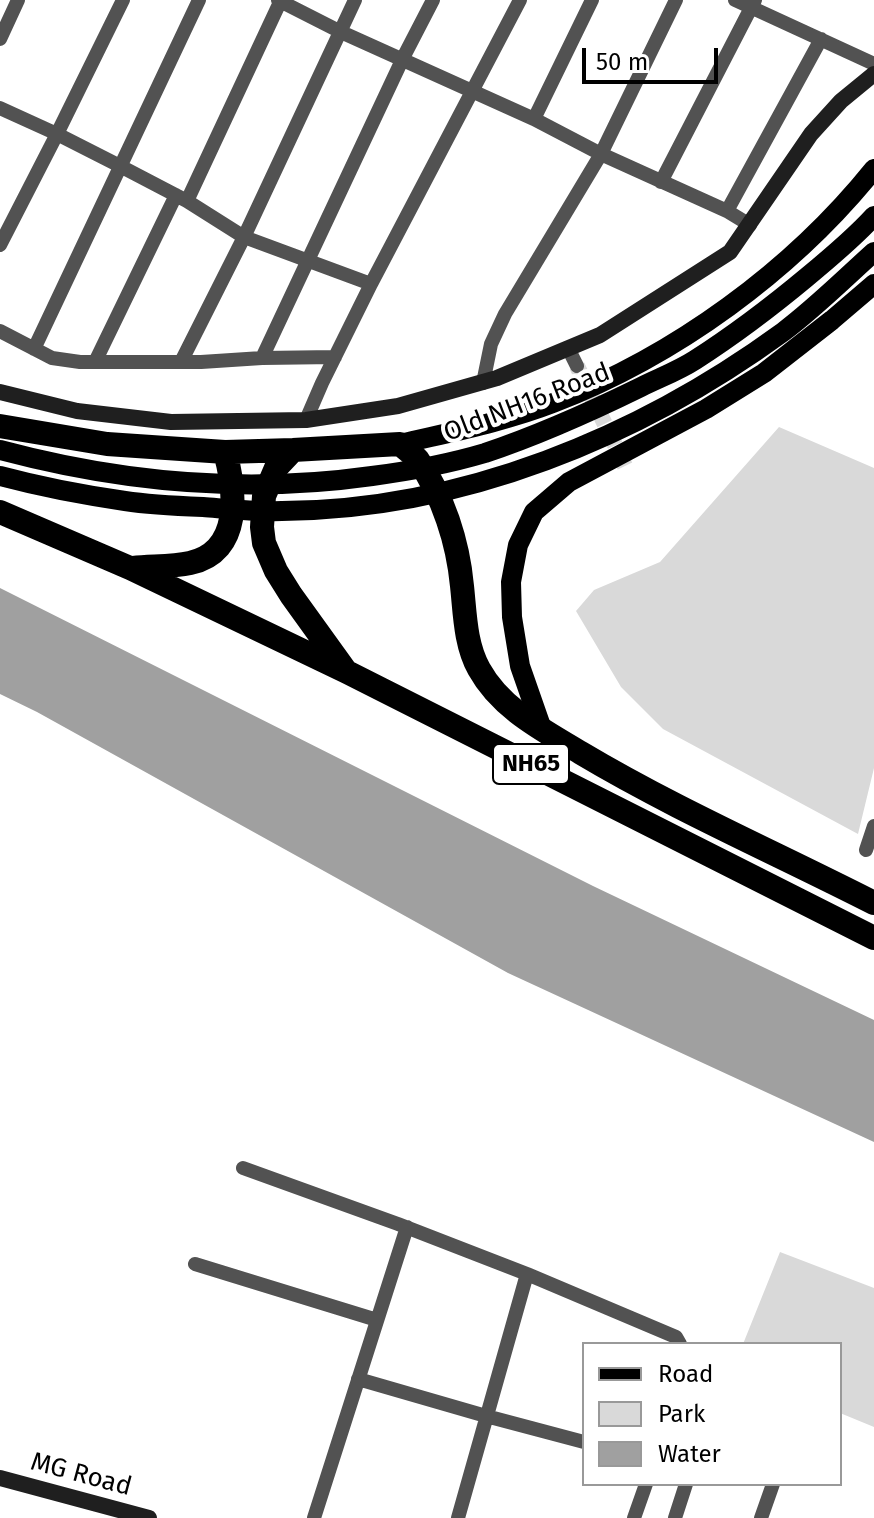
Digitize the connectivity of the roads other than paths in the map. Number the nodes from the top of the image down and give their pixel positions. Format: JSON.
{"nodes":[{"id":1,"x":18,"y":0,"type":"edge"},
{"id":2,"x":123,"y":0,"type":"edge"},
{"id":3,"x":199,"y":0,"type":"edge"},
{"id":4,"x":280,"y":0,"type":"edge"},
{"id":5,"x":355,"y":0,"type":"edge"},
{"id":6,"x":433,"y":0,"type":"edge"},
{"id":7,"x":520,"y":0,"type":"edge"},
{"id":8,"x":592,"y":0,"type":"edge"},
{"id":9,"x":676,"y":0,"type":"edge"},
{"id":10,"x":735,"y":0,"type":"edge"},
{"id":11,"x":753,"y":4,"type":"edge"},
{"id":12,"x":341,"y":32,"type":"junction"},
{"id":13,"x":0,"y":39,"type":"edge"},
{"id":14,"x":821,"y":39,"type":"junction"},
{"id":15,"x":403,"y":58,"type":"junction"},
{"id":16,"x":874,"y":64,"type":"edge"},
{"id":17,"x":874,"y":74,"type":"edge"},
{"id":18,"x":473,"y":90,"type":"junction"},
{"id":19,"x":0,"y":108,"type":"edge"},
{"id":20,"x":534,"y":119,"type":"junction"},
{"id":21,"x":57,"y":134,"type":"junction"},
{"id":22,"x":601,"y":154,"type":"junction"},
{"id":23,"x":120,"y":166,"type":"junction"},
{"id":24,"x":874,"y":169,"type":"edge"},
{"id":25,"x":661,"y":182,"type":"junction"},
{"id":26,"x":181,"y":198,"type":"junction"},
{"id":27,"x":727,"y":211,"type":"junction"},
{"id":28,"x":874,"y":216,"type":"edge"},
{"id":29,"x":750,"y":225,"type":"junction"},
{"id":30,"x":244,"y":237,"type":"junction"},
{"id":31,"x":0,"y":245,"type":"edge"},
{"id":32,"x":874,"y":252,"type":"edge"},
{"id":33,"x":309,"y":260,"type":"junction"},
{"id":34,"x":371,"y":284,"type":"junction"},
{"id":35,"x":874,"y":284,"type":"edge"},
{"id":36,"x":0,"y":331,"type":"edge"},
{"id":37,"x":568,"y":348,"type":"junction"},
{"id":38,"x":34,"y":349,"type":"junction"},
{"id":39,"x":335,"y":357,"type":"junction"},
{"id":40,"x":262,"y":358,"type":"junction"},
{"id":41,"x":95,"y":362,"type":"junction"},
{"id":42,"x":181,"y":362,"type":"junction"},
{"id":43,"x":577,"y":366,"type":"tunnel mouth"},
{"id":44,"x":483,"y":383,"type":"junction"},
{"id":45,"x":0,"y":392,"type":"edge"},
{"id":46,"x":306,"y":420,"type":"junction"},
{"id":47,"x":0,"y":426,"type":"edge"},
{"id":48,"x":400,"y":444,"type":"junction"},
{"id":49,"x":0,"y":450,"type":"edge"},
{"id":50,"x":293,"y":450,"type":"junction"},
{"id":51,"x":225,"y":452,"type":"junction"},
{"id":52,"x":0,"y":476,"type":"edge"},
{"id":53,"x":0,"y":512,"type":"edge"},
{"id":54,"x":130,"y":568,"type":"junction"},
{"id":55,"x":347,"y":672,"type":"junction"},
{"id":56,"x":506,"y":704,"type":"junction"},
{"id":57,"x":542,"y":729,"type":"junction"},
{"id":58,"x":481,"y":739,"type":"junction"},
{"id":59,"x":874,"y":826,"type":"edge"},
{"id":60,"x":866,"y":850,"type":"dead end"},
{"id":61,"x":874,"y":903,"type":"edge"},
{"id":62,"x":874,"y":938,"type":"edge"},
{"id":63,"x":243,"y":1168,"type":"dead end"},
{"id":64,"x":407,"y":1227,"type":"junction"},
{"id":65,"x":195,"y":1264,"type":"dead end"},
{"id":66,"x":527,"y":1274,"type":"junction"},
{"id":67,"x":377,"y":1320,"type":"junction"},
{"id":68,"x":679,"y":1342,"type":"edge"},
{"id":69,"x":358,"y":1379,"type":"junction"},
{"id":70,"x":486,"y":1416,"type":"junction"},
{"id":71,"x":582,"y":1441,"type":"edge"},
{"id":72,"x":0,"y":1478,"type":"edge"},
{"id":73,"x":645,"y":1486,"type":"edge"},
{"id":74,"x":685,"y":1486,"type":"edge"},
{"id":75,"x":772,"y":1486,"type":"edge"},
{"id":76,"x":149,"y":1518,"type":"edge"},
{"id":77,"x":314,"y":1518,"type":"edge"},
{"id":78,"x":458,"y":1518,"type":"edge"},
{"id":79,"x":634,"y":1518,"type":"edge"},
{"id":80,"x":675,"y":1518,"type":"edge"},
{"id":81,"x":761,"y":1518,"type":"edge"}],
"edges":[{"from":1,"to":13,"type":"street"},
{"from":2,"to":21,"type":"street"},
{"from":3,"to":23,"type":"street"},
{"from":4,"to":12,"type":"street"},
{"from":4,"to":26,"type":"street"},
{"from":5,"to":12,"type":"street"},
{"from":6,"to":15,"type":"street"},
{"from":7,"to":18,"type":"street"},
{"from":8,"to":20,"type":"street"},
{"from":9,"to":22,"type":"street"},
{"from":10,"to":11,"type":"street"},
{"from":11,"to":14,"type":"street"},
{"from":11,"to":25,"type":"street"},
{"from":12,"to":15,"type":"street"},
{"from":12,"to":30,"type":"street"},
{"from":14,"to":16,"type":"street"},
{"from":14,"to":27,"type":"street"},
{"from":15,"to":18,"type":"street"},
{"from":15,"to":33,"type":"street"},
{"from":17,"to":29,"type":"street"},
{"from":18,"to":20,"type":"street"},
{"from":18,"to":34,"type":"street"},
{"from":19,"to":21,"type":"street"},
{"from":20,"to":22,"type":"street"},
{"from":21,"to":23,"type":"street"},
{"from":21,"to":31,"type":"street"},
{"from":22,"to":25,"type":"street"},
{"from":22,"to":44,"type":"street"},
{"from":23,"to":26,"type":"street"},
{"from":23,"to":38,"type":"street"},
{"from":24,"to":48,"type":"main road"},
{"from":25,"to":27,"type":"street"},
{"from":26,"to":30,"type":"street"},
{"from":26,"to":41,"type":"street"},
{"from":27,"to":29,"type":"street"},
{"from":28,"to":49,"type":"main road","name":"Old NH16 Road"},
{"from":29,"to":37,"type":"street"},
{"from":30,"to":33,"type":"street"},
{"from":30,"to":42,"type":"street"},
{"from":32,"to":52,"type":"main road","name":"Old NH16 Road"},
{"from":33,"to":34,"type":"street"},
{"from":33,"to":40,"type":"street"},
{"from":34,"to":39,"type":"street"},
{"from":35,"to":57,"type":"main road"},
{"from":36,"to":38,"type":"street"},
{"from":37,"to":43,"type":"street"},
{"from":37,"to":44,"type":"street"},
{"from":38,"to":41,"type":"street"},
{"from":39,"to":40,"type":"street"},
{"from":39,"to":46,"type":"street"},
{"from":40,"to":42,"type":"street"},
{"from":41,"to":42,"type":"street"},
{"from":44,"to":46,"type":"street"},
{"from":45,"to":46,"type":"street"},
{"from":47,"to":51,"type":"highway"},
{"from":48,"to":50,"type":"highway"},
{"from":48,"to":56,"type":"highway","number":"NH65"},
{"from":50,"to":51,"type":"highway"},
{"from":50,"to":55,"type":"highway"},
{"from":51,"to":54,"type":"highway"},
{"from":53,"to":54,"type":"highway","number":"NH65"},
{"from":54,"to":55,"type":"highway","number":"NH65"},
{"from":55,"to":58,"type":"highway","number":"NH65"},
{"from":56,"to":57,"type":"highway","number":"NH65"},
{"from":56,"to":58,"type":"highway"},
{"from":57,"to":61,"type":"highway","number":"NH65"},
{"from":58,"to":62,"type":"highway","number":"NH65"},
{"from":59,"to":60,"type":"street"},
{"from":63,"to":64,"type":"street"},
{"from":64,"to":66,"type":"street"},
{"from":64,"to":67,"type":"street"},
{"from":65,"to":67,"type":"street"},
{"from":66,"to":68,"type":"street"},
{"from":66,"to":70,"type":"street"},
{"from":67,"to":69,"type":"street"},
{"from":69,"to":70,"type":"street"},
{"from":69,"to":77,"type":"street"},
{"from":70,"to":71,"type":"street"},
{"from":70,"to":78,"type":"street"},
{"from":72,"to":76,"type":"street","name":"MG Road"},
{"from":73,"to":79,"type":"street"},
{"from":74,"to":80,"type":"street"},
{"from":75,"to":81,"type":"street"}]}
